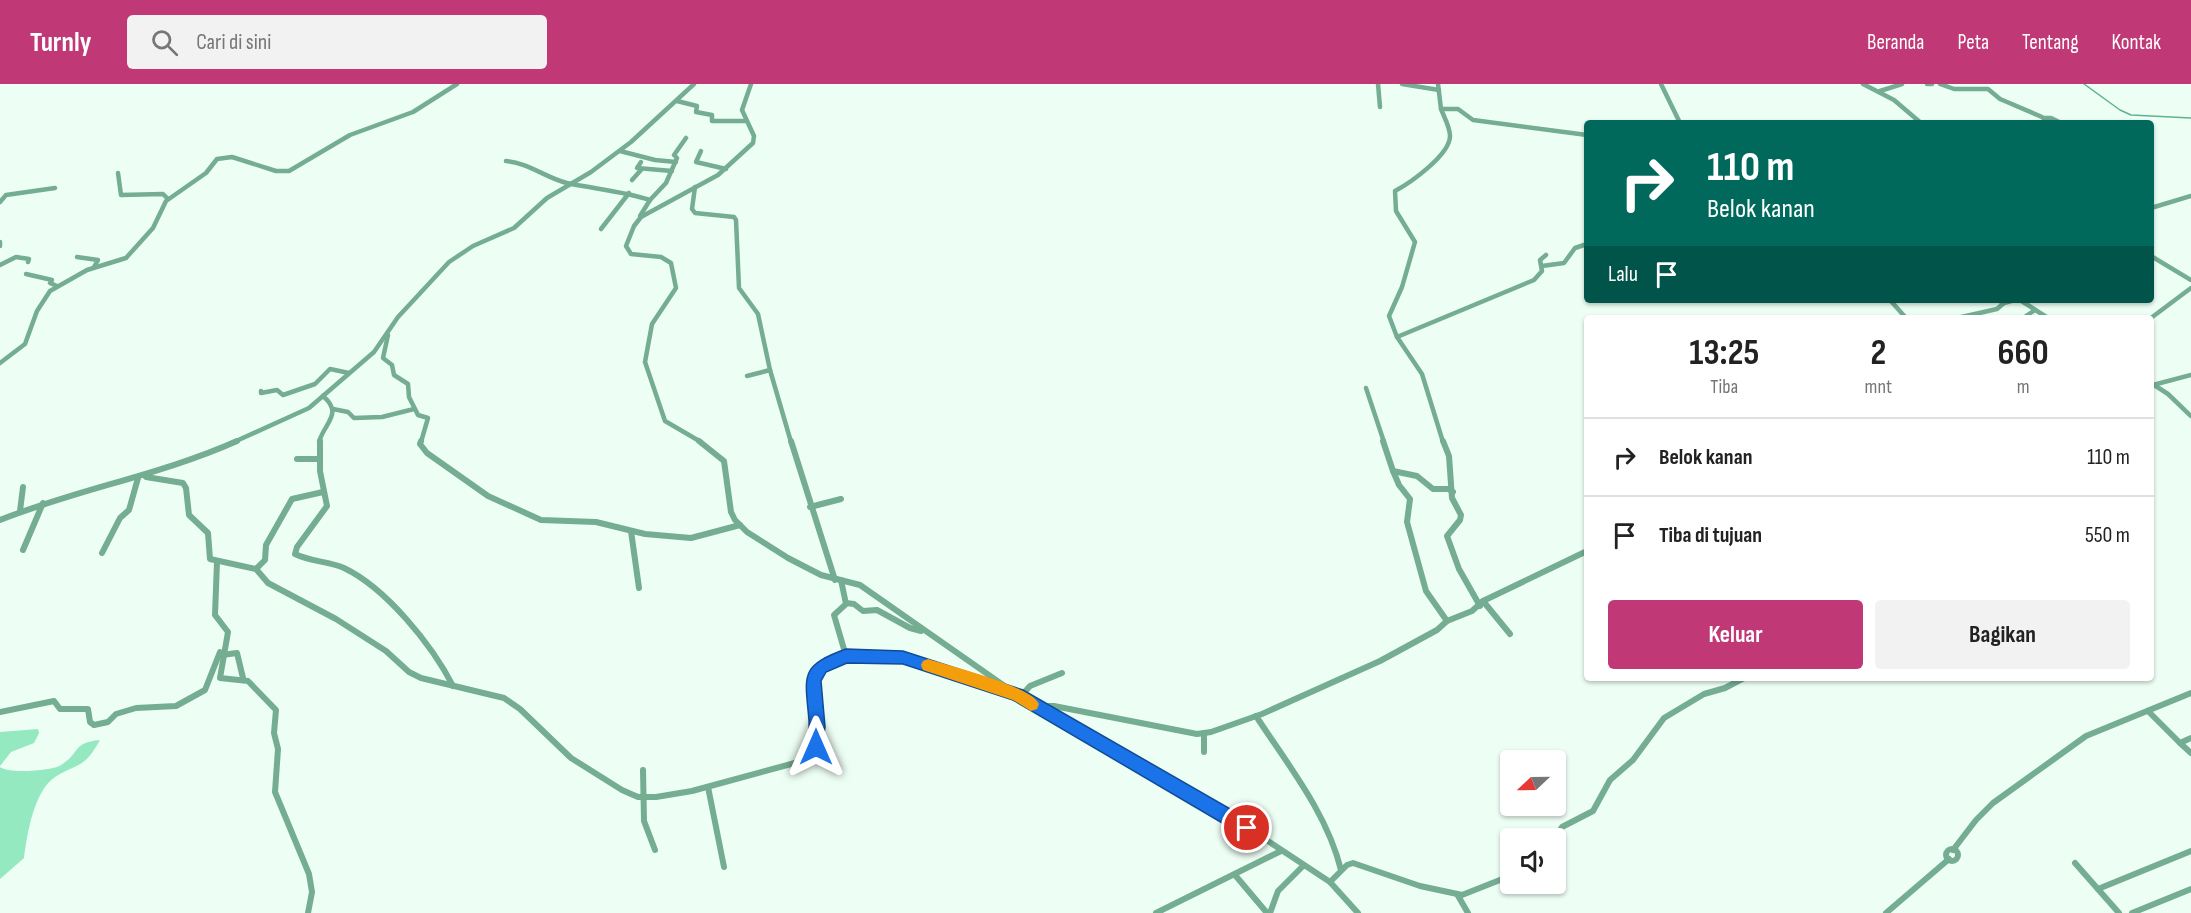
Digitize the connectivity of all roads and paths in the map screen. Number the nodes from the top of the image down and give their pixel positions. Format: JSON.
{"nodes":[{"id":1,"x":457,"y":84,"type":"edge"},
{"id":2,"x":694,"y":84,"type":"edge"},
{"id":3,"x":751,"y":84,"type":"edge"},
{"id":4,"x":1378,"y":84,"type":"edge"},
{"id":5,"x":1402,"y":84,"type":"edge"},
{"id":6,"x":1438,"y":84,"type":"edge"},
{"id":7,"x":1661,"y":84,"type":"edge"},
{"id":8,"x":1863,"y":84,"type":"edge"},
{"id":9,"x":1902,"y":84,"type":"edge"},
{"id":10,"x":1940,"y":84,"type":"edge"},
{"id":11,"x":1439,"y":90,"type":"junction"},
{"id":12,"x":1880,"y":91,"type":"junction"},
{"id":13,"x":676,"y":101,"type":"junction"},
{"id":14,"x":1380,"y":107,"type":"dead end"},
{"id":15,"x":1441,"y":109,"type":"junction"},
{"id":16,"x":1679,"y":120,"type":"edge"},
{"id":17,"x":1918,"y":120,"type":"edge"},
{"id":18,"x":2042,"y":120,"type":"edge"},
{"id":19,"x":745,"y":121,"type":"junction"},
{"id":20,"x":1584,"y":135,"type":"edge"},
{"id":21,"x":686,"y":138,"type":"dead end"},
{"id":22,"x":620,"y":151,"type":"junction"},
{"id":23,"x":701,"y":151,"type":"dead end"},
{"id":24,"x":506,"y":161,"type":"dead end"},
{"id":25,"x":641,"y":162,"type":"dead end"},
{"id":26,"x":676,"y":162,"type":"junction"},
{"id":27,"x":726,"y":169,"type":"junction"},
{"id":28,"x":641,"y":170,"type":"junction"},
{"id":29,"x":672,"y":171,"type":"junction"},
{"id":30,"x":118,"y":173,"type":"dead end"},
{"id":31,"x":632,"y":180,"type":"dead end"},
{"id":32,"x":574,"y":183,"type":"junction"},
{"id":33,"x":695,"y":187,"type":"junction"},
{"id":34,"x":55,"y":188,"type":"dead end"},
{"id":35,"x":630,"y":193,"type":"junction"},
{"id":36,"x":2191,"y":196,"type":"edge"},
{"id":37,"x":168,"y":199,"type":"junction"},
{"id":38,"x":650,"y":200,"type":"junction"},
{"id":39,"x":0,"y":202,"type":"edge"},
{"id":40,"x":2154,"y":206,"type":"edge"},
{"id":41,"x":637,"y":222,"type":"junction"},
{"id":42,"x":601,"y":229,"type":"dead end"},
{"id":43,"x":1584,"y":245,"type":"edge"},
{"id":44,"x":1546,"y":255,"type":"dead end"},
{"id":45,"x":77,"y":257,"type":"dead end"},
{"id":46,"x":2154,"y":258,"type":"edge"},
{"id":47,"x":28,"y":262,"type":"dead end"},
{"id":48,"x":0,"y":266,"type":"edge"},
{"id":49,"x":1542,"y":266,"type":"junction"},
{"id":50,"x":92,"y":268,"type":"junction"},
{"id":51,"x":26,"y":274,"type":"dead end"},
{"id":52,"x":2191,"y":280,"type":"edge"},
{"id":53,"x":57,"y":286,"type":"junction"},
{"id":54,"x":2191,"y":288,"type":"edge"},
{"id":55,"x":1893,"y":303,"type":"edge"},
{"id":56,"x":2004,"y":303,"type":"edge"},
{"id":57,"x":2023,"y":303,"type":"edge"},
{"id":58,"x":2035,"y":310,"type":"junction"},
{"id":59,"x":1903,"y":315,"type":"edge"},
{"id":60,"x":1965,"y":315,"type":"edge"},
{"id":61,"x":2028,"y":315,"type":"edge"},
{"id":62,"x":2043,"y":315,"type":"edge"},
{"id":63,"x":2154,"y":316,"type":"edge"},
{"id":64,"x":387,"y":331,"type":"junction"},
{"id":65,"x":1396,"y":337,"type":"junction"},
{"id":66,"x":0,"y":363,"type":"edge"},
{"id":67,"x":770,"y":370,"type":"junction"},
{"id":68,"x":348,"y":373,"type":"junction"},
{"id":69,"x":2191,"y":375,"type":"edge"},
{"id":70,"x":747,"y":376,"type":"dead end"},
{"id":71,"x":2154,"y":384,"type":"edge"},
{"id":72,"x":2154,"y":385,"type":"edge"},
{"id":73,"x":1366,"y":388,"type":"dead end"},
{"id":74,"x":261,"y":391,"type":"dead end"},
{"id":75,"x":323,"y":396,"type":"junction"},
{"id":76,"x":414,"y":409,"type":"junction"},
{"id":77,"x":333,"y":410,"type":"junction"},
{"id":78,"x":2191,"y":416,"type":"edge"},
{"id":79,"x":297,"y":459,"type":"dead end"},
{"id":80,"x":320,"y":459,"type":"junction"},
{"id":81,"x":1394,"y":471,"type":"junction"},
{"id":82,"x":142,"y":477,"type":"junction"},
{"id":83,"x":23,"y":488,"type":"dead end"},
{"id":84,"x":322,"y":492,"type":"junction"},
{"id":85,"x":1453,"y":492,"type":"junction"},
{"id":86,"x":841,"y":499,"type":"dead end"},
{"id":87,"x":43,"y":503,"type":"junction"},
{"id":88,"x":810,"y":507,"type":"junction"},
{"id":89,"x":20,"y":511,"type":"junction"},
{"id":90,"x":0,"y":520,"type":"edge"},
{"id":91,"x":740,"y":525,"type":"junction"},
{"id":92,"x":631,"y":531,"type":"junction"},
{"id":93,"x":23,"y":550,"type":"dead end"},
{"id":94,"x":102,"y":553,"type":"dead end"},
{"id":95,"x":1584,"y":553,"type":"edge"},
{"id":96,"x":217,"y":562,"type":"junction"},
{"id":97,"x":256,"y":569,"type":"junction"},
{"id":98,"x":838,"y":580,"type":"junction"},
{"id":99,"x":639,"y":588,"type":"dead end"},
{"id":100,"x":846,"y":603,"type":"junction"},
{"id":101,"x":1482,"y":604,"type":"junction"},
{"id":102,"x":1447,"y":621,"type":"junction"},
{"id":103,"x":227,"y":630,"type":"junction"},
{"id":104,"x":926,"y":632,"type":"junction"},
{"id":105,"x":1510,"y":634,"type":"dead end"},
{"id":106,"x":222,"y":655,"type":"junction"},
{"id":107,"x":846,"y":656,"type":"junction"},
{"id":108,"x":1062,"y":673,"type":"dead end"},
{"id":109,"x":243,"y":678,"type":"junction"},
{"id":110,"x":1738,"y":681,"type":"edge"},
{"id":111,"x":453,"y":686,"type":"junction"},
{"id":112,"x":2191,"y":693,"type":"edge"},
{"id":113,"x":1019,"y":696,"type":"junction"},
{"id":114,"x":1041,"y":710,"type":"junction"},
{"id":115,"x":2148,"y":711,"type":"junction"},
{"id":116,"x":0,"y":712,"type":"edge"},
{"id":117,"x":1256,"y":716,"type":"junction"},
{"id":118,"x":1204,"y":734,"type":"junction"},
{"id":119,"x":2191,"y":738,"type":"edge"},
{"id":120,"x":2180,"y":742,"type":"junction"},
{"id":121,"x":1204,"y":752,"type":"dead end"},
{"id":122,"x":2191,"y":753,"type":"edge"},
{"id":123,"x":643,"y":770,"type":"dead end"},
{"id":124,"x":708,"y":787,"type":"junction"},
{"id":125,"x":644,"y":798,"type":"junction"},
{"id":126,"x":1561,"y":828,"type":"edge"},
{"id":127,"x":655,"y":850,"type":"dead end"},
{"id":128,"x":1281,"y":851,"type":"junction"},
{"id":129,"x":2191,"y":851,"type":"edge"},
{"id":130,"x":1949,"y":860,"type":"joint"},
{"id":131,"x":2074,"y":862,"type":"dead end"},
{"id":132,"x":1303,"y":866,"type":"junction"},
{"id":133,"x":724,"y":867,"type":"dead end"},
{"id":134,"x":1341,"y":870,"type":"junction"},
{"id":135,"x":1235,"y":875,"type":"junction"},
{"id":136,"x":1500,"y":880,"type":"edge"},
{"id":137,"x":1330,"y":882,"type":"junction"},
{"id":138,"x":2098,"y":889,"type":"junction"},
{"id":139,"x":2191,"y":889,"type":"edge"},
{"id":140,"x":1457,"y":894,"type":"junction"},
{"id":141,"x":308,"y":913,"type":"edge"},
{"id":142,"x":1156,"y":913,"type":"edge"},
{"id":143,"x":1269,"y":913,"type":"edge"},
{"id":144,"x":1358,"y":913,"type":"edge"},
{"id":145,"x":1468,"y":913,"type":"edge"},
{"id":146,"x":1887,"y":913,"type":"edge"},
{"id":147,"x":2119,"y":913,"type":"edge"},
{"id":148,"x":2132,"y":913,"type":"edge"}],
"edges":[{"from":1,"to":37,"type":"street"},
{"from":2,"to":13,"type":"street"},
{"from":3,"to":19,"type":"street"},
{"from":4,"to":14,"type":"street"},
{"from":5,"to":11,"type":"street"},
{"from":6,"to":11,"type":"street"},
{"from":7,"to":16,"type":"street"},
{"from":8,"to":12,"type":"street"},
{"from":9,"to":12,"type":"street"},
{"from":10,"to":18,"type":"street"},
{"from":11,"to":15,"type":"street"},
{"from":12,"to":17,"type":"street"},
{"from":13,"to":19,"type":"street"},
{"from":13,"to":22,"type":"street"},
{"from":15,"to":20,"type":"street"},
{"from":15,"to":65,"type":"street"},
{"from":19,"to":27,"type":"street"},
{"from":21,"to":26,"type":"street"},
{"from":22,"to":26,"type":"street"},
{"from":22,"to":32,"type":"street"},
{"from":23,"to":27,"type":"street"},
{"from":24,"to":32,"type":"street"},
{"from":25,"to":28,"type":"street"},
{"from":26,"to":29,"type":"street"},
{"from":27,"to":33,"type":"street"},
{"from":28,"to":29,"type":"street"},
{"from":28,"to":31,"type":"street"},
{"from":29,"to":38,"type":"street"},
{"from":30,"to":37,"type":"street"},
{"from":32,"to":35,"type":"street"},
{"from":32,"to":64,"type":"street"},
{"from":33,"to":41,"type":"street"},
{"from":33,"to":67,"type":"street"},
{"from":34,"to":39,"type":"street"},
{"from":35,"to":38,"type":"street"},
{"from":35,"to":42,"type":"street"},
{"from":36,"to":40,"type":"street"},
{"from":37,"to":50,"type":"street"},
{"from":38,"to":41,"type":"street"},
{"from":41,"to":91,"type":"street"},
{"from":43,"to":49,"type":"street"},
{"from":44,"to":49,"type":"street"},
{"from":45,"to":50,"type":"street"},
{"from":46,"to":52,"type":"street"},
{"from":47,"to":48,"type":"street"},
{"from":49,"to":65,"type":"street"},
{"from":50,"to":53,"type":"street"},
{"from":51,"to":53,"type":"street"},
{"from":53,"to":66,"type":"street"},
{"from":54,"to":63,"type":"street"},
{"from":55,"to":59,"type":"street"},
{"from":56,"to":60,"type":"street"},
{"from":57,"to":58,"type":"street"},
{"from":58,"to":61,"type":"street"},
{"from":58,"to":62,"type":"street"},
{"from":64,"to":68,"type":"street"},
{"from":64,"to":76,"type":"street"},
{"from":65,"to":85,"type":"street"},
{"from":67,"to":70,"type":"street"},
{"from":67,"to":88,"type":"street"},
{"from":68,"to":74,"type":"street"},
{"from":68,"to":75,"type":"street"},
{"from":69,"to":71,"type":"street"},
{"from":72,"to":78,"type":"street"},
{"from":73,"to":81,"type":"street"},
{"from":75,"to":77,"type":"street"},
{"from":75,"to":82,"type":"street"},
{"from":76,"to":77,"type":"street"},
{"from":76,"to":92,"type":"street"},
{"from":77,"to":80,"type":"street"},
{"from":79,"to":80,"type":"street"},
{"from":80,"to":84,"type":"street"},
{"from":81,"to":85,"type":"street"},
{"from":81,"to":102,"type":"street"},
{"from":82,"to":87,"type":"street"},
{"from":82,"to":94,"type":"street"},
{"from":82,"to":96,"type":"street"},
{"from":83,"to":89,"type":"street"},
{"from":84,"to":97,"type":"street"},
{"from":84,"to":111,"type":"street"},
{"from":85,"to":101,"type":"street"},
{"from":86,"to":88,"type":"street"},
{"from":87,"to":89,"type":"street"},
{"from":87,"to":93,"type":"street"},
{"from":88,"to":98,"type":"street"},
{"from":89,"to":90,"type":"street"},
{"from":91,"to":92,"type":"street"},
{"from":91,"to":98,"type":"street"},
{"from":92,"to":99,"type":"street"},
{"from":95,"to":101,"type":"street"},
{"from":96,"to":97,"type":"street"},
{"from":96,"to":103,"type":"street"},
{"from":97,"to":111,"type":"street"},
{"from":98,"to":100,"type":"street"},
{"from":98,"to":104,"type":"street"},
{"from":100,"to":104,"type":"street"},
{"from":100,"to":107,"type":"street"},
{"from":101,"to":102,"type":"street"},
{"from":101,"to":105,"type":"street"},
{"from":102,"to":117,"type":"street"},
{"from":103,"to":106,"type":"street"},
{"from":103,"to":116,"type":"street"},
{"from":104,"to":113,"type":"street"},
{"from":106,"to":109,"type":"street"},
{"from":106,"to":109,"type":"street"},
{"from":107,"to":113,"type":"street"},
{"from":107,"to":124,"type":"street"},
{"from":108,"to":113,"type":"street"},
{"from":109,"to":141,"type":"street"},
{"from":110,"to":126,"type":"street"},
{"from":111,"to":125,"type":"street"},
{"from":112,"to":115,"type":"street"},
{"from":113,"to":114,"type":"street"},
{"from":114,"to":118,"type":"street"},
{"from":114,"to":128,"type":"street"},
{"from":115,"to":120,"type":"street"},
{"from":115,"to":130,"type":"street"},
{"from":117,"to":118,"type":"street"},
{"from":117,"to":134,"type":"street"},
{"from":118,"to":121,"type":"street"},
{"from":119,"to":120,"type":"street"},
{"from":120,"to":122,"type":"street"},
{"from":123,"to":125,"type":"street"},
{"from":124,"to":125,"type":"street"},
{"from":124,"to":133,"type":"street"},
{"from":125,"to":127,"type":"street"},
{"from":128,"to":132,"type":"street"},
{"from":128,"to":135,"type":"street"},
{"from":129,"to":138,"type":"street"},
{"from":130,"to":146,"type":"street"},
{"from":131,"to":138,"type":"street"},
{"from":132,"to":137,"type":"street"},
{"from":132,"to":143,"type":"street"},
{"from":134,"to":137,"type":"street"},
{"from":134,"to":140,"type":"street"},
{"from":135,"to":142,"type":"street"},
{"from":135,"to":143,"type":"street"},
{"from":136,"to":140,"type":"street"},
{"from":137,"to":144,"type":"street"},
{"from":138,"to":147,"type":"street"},
{"from":139,"to":148,"type":"street"},
{"from":140,"to":145,"type":"street"}]}
